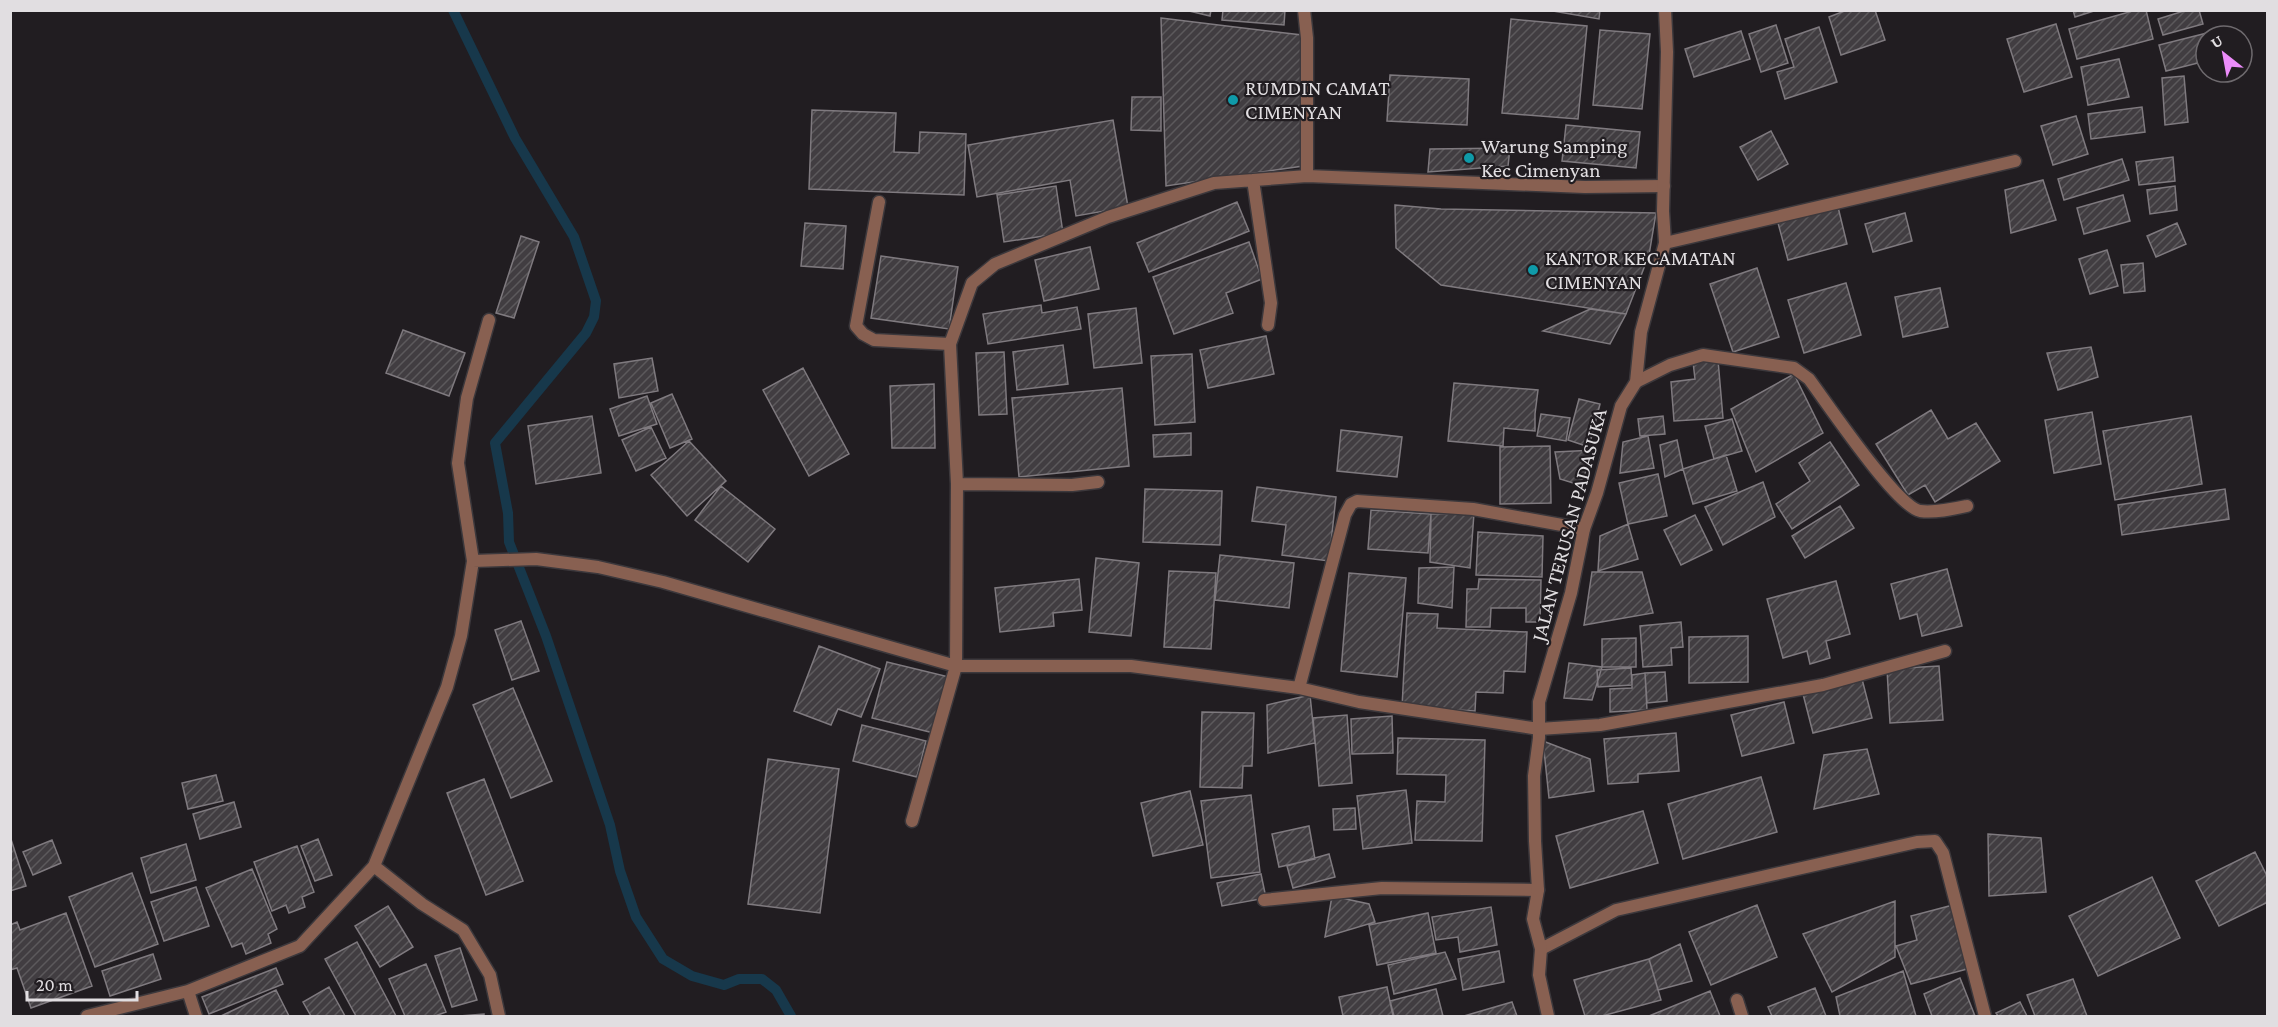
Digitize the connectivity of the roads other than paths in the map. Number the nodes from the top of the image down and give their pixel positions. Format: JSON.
{"nodes":[{"id":1,"x":1304,"y":10,"type":"edge"},
{"id":2,"x":1665,"y":10,"type":"edge"},
{"id":3,"x":2015,"y":161,"type":"dead end"},
{"id":4,"x":1307,"y":176,"type":"junction"},
{"id":5,"x":1252,"y":180,"type":"junction"},
{"id":6,"x":1664,"y":186,"type":"junction"},
{"id":7,"x":879,"y":202,"type":"dead end"},
{"id":8,"x":1665,"y":243,"type":"junction"},
{"id":9,"x":489,"y":320,"type":"dead end"},
{"id":10,"x":1268,"y":326,"type":"dead end"},
{"id":11,"x":950,"y":344,"type":"junction"},
{"id":12,"x":1636,"y":382,"type":"junction"},
{"id":13,"x":1098,"y":482,"type":"dead end"},
{"id":14,"x":957,"y":484,"type":"junction"},
{"id":15,"x":1967,"y":506,"type":"dead end"},
{"id":16,"x":1584,"y":529,"type":"junction"},
{"id":17,"x":473,"y":561,"type":"junction"},
{"id":18,"x":1945,"y":651,"type":"dead end"},
{"id":19,"x":956,"y":666,"type":"junction"},
{"id":20,"x":1299,"y":688,"type":"junction"},
{"id":21,"x":1539,"y":729,"type":"junction"},
{"id":22,"x":912,"y":821,"type":"dead end"},
{"id":23,"x":374,"y":866,"type":"junction"},
{"id":24,"x":1538,"y":890,"type":"junction"},
{"id":25,"x":1264,"y":900,"type":"dead end"},
{"id":26,"x":1541,"y":949,"type":"junction"},
{"id":27,"x":188,"y":991,"type":"junction"},
{"id":28,"x":1737,"y":1000,"type":"dead end"},
{"id":29,"x":87,"y":1017,"type":"edge"},
{"id":30,"x":196,"y":1017,"type":"edge"},
{"id":31,"x":499,"y":1017,"type":"edge"},
{"id":32,"x":1548,"y":1017,"type":"edge"},
{"id":33,"x":1742,"y":1017,"type":"edge"},
{"id":34,"x":1985,"y":1017,"type":"edge"}],
"edges":[{"from":1,"to":4,"type":"street"},
{"from":2,"to":6,"type":"street","name":"JALAN TERUSAN PADASUKA"},
{"from":3,"to":8,"type":"street"},
{"from":4,"to":5,"type":"street"},
{"from":4,"to":6,"type":"street"},
{"from":5,"to":10,"type":"street"},
{"from":5,"to":11,"type":"street"},
{"from":6,"to":8,"type":"street","name":"JALAN TERUSAN PADASUKA"},
{"from":7,"to":11,"type":"street"},
{"from":8,"to":12,"type":"street","name":"JALAN TERUSAN PADASUKA"},
{"from":9,"to":17,"type":"street"},
{"from":11,"to":14,"type":"street"},
{"from":12,"to":15,"type":"street"},
{"from":12,"to":16,"type":"street","name":"JALAN TERUSAN PADASUKA"},
{"from":13,"to":14,"type":"street"},
{"from":14,"to":19,"type":"street"},
{"from":16,"to":20,"type":"street"},
{"from":16,"to":21,"type":"street","name":"JALAN TERUSAN PADASUKA"},
{"from":17,"to":19,"type":"street"},
{"from":17,"to":23,"type":"street"},
{"from":18,"to":21,"type":"street"},
{"from":19,"to":20,"type":"street"},
{"from":19,"to":22,"type":"street"},
{"from":20,"to":21,"type":"street"},
{"from":21,"to":24,"type":"street","name":"JALAN TERUSAN PADASUKA"},
{"from":23,"to":27,"type":"street"},
{"from":23,"to":31,"type":"street"},
{"from":24,"to":25,"type":"street"},
{"from":24,"to":26,"type":"street","name":"JALAN TERUSAN PADASUKA"},
{"from":26,"to":32,"type":"street","name":"JALAN TERUSAN PADASUKA"},
{"from":26,"to":34,"type":"street"},
{"from":27,"to":29,"type":"street"},
{"from":27,"to":30,"type":"street"},
{"from":28,"to":33,"type":"street"}]}
